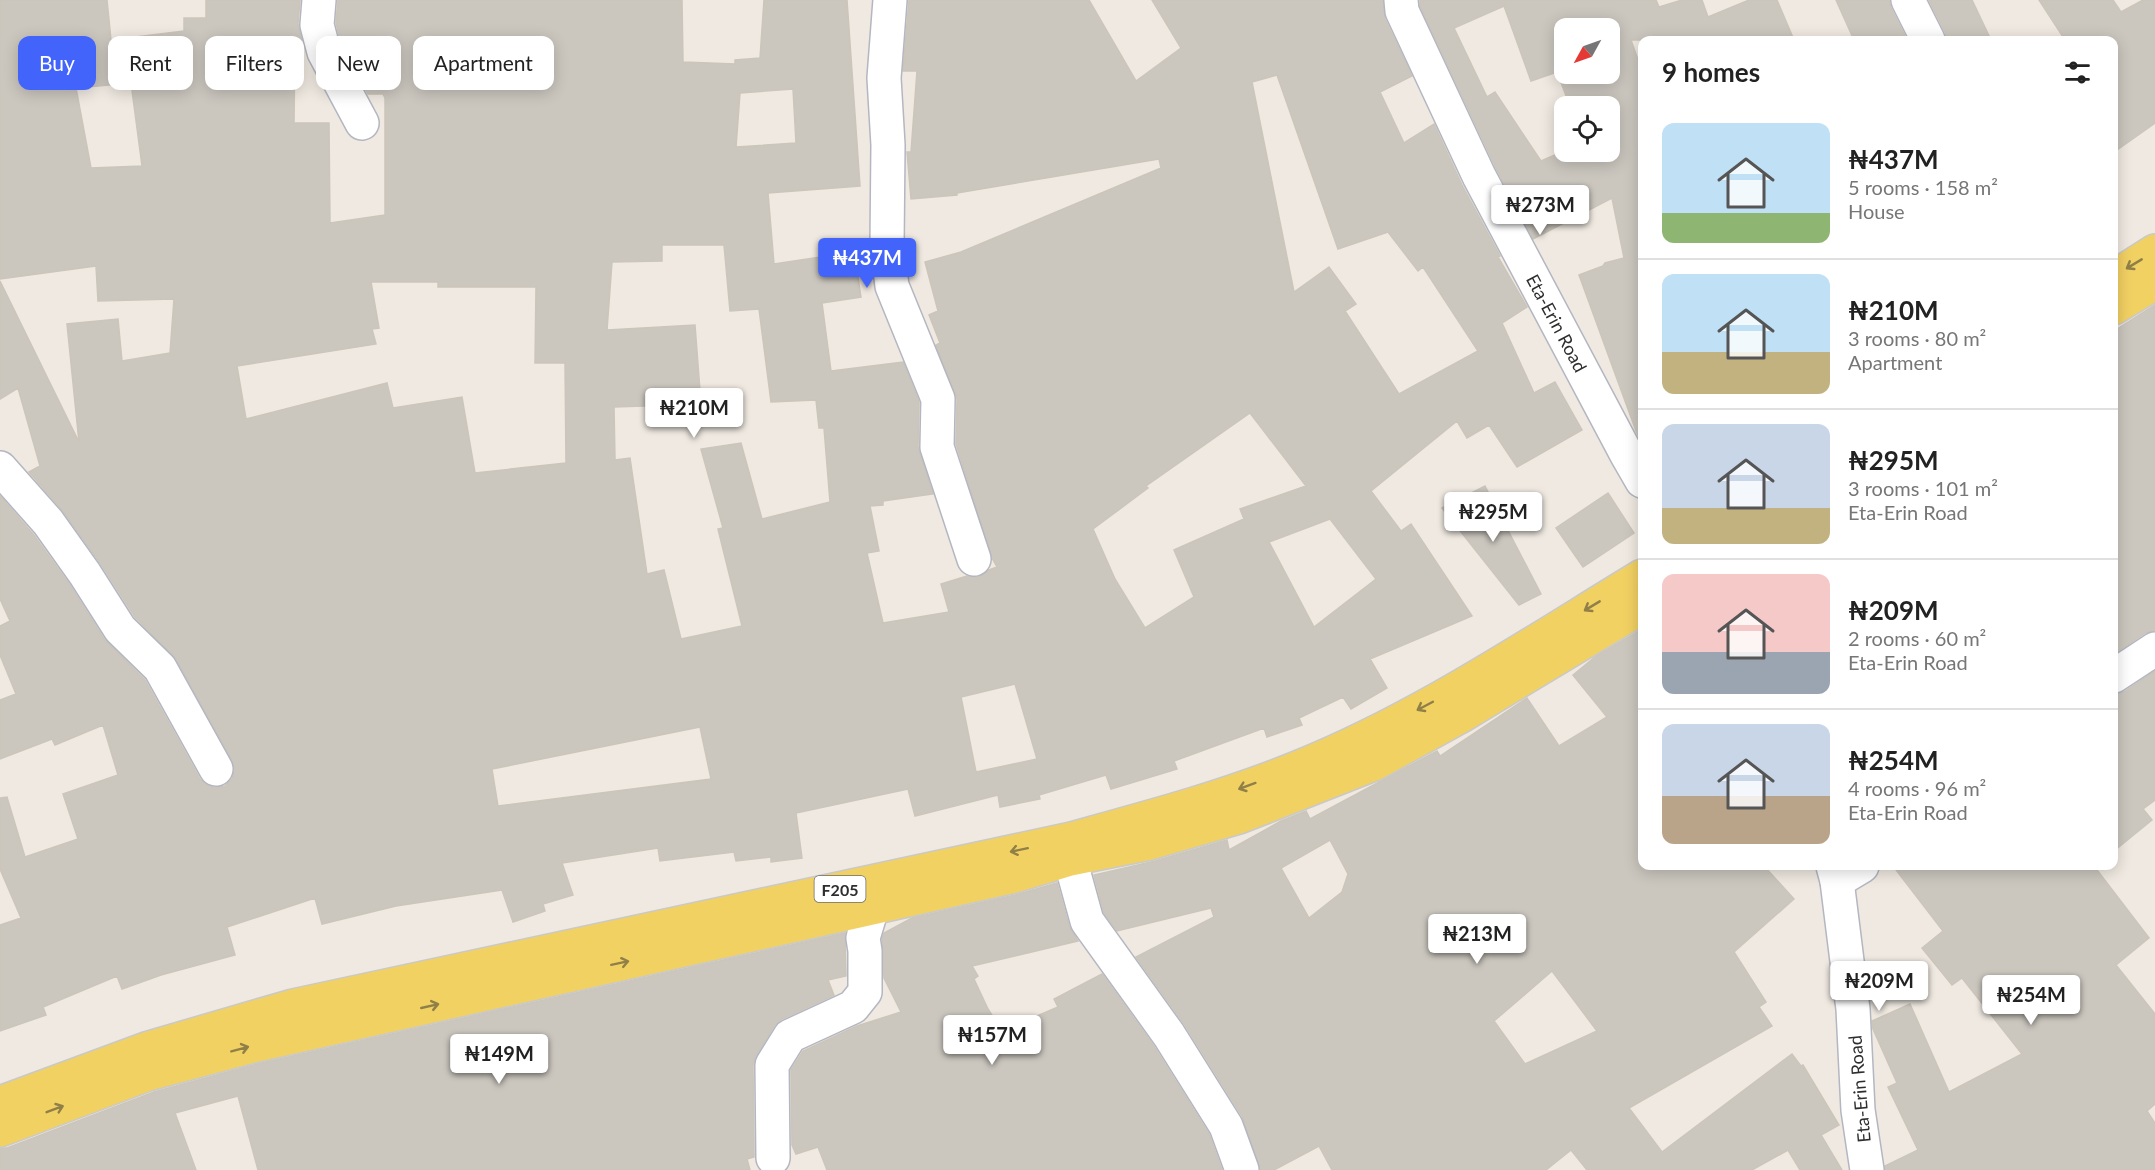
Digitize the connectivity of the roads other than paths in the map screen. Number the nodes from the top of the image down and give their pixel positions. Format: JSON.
{"nodes":[{"id":1,"x":319,"y":0,"type":"edge"},
{"id":2,"x":890,"y":0,"type":"edge"},
{"id":3,"x":1401,"y":0,"type":"edge"},
{"id":4,"x":1908,"y":0,"type":"edge"},
{"id":5,"x":1926,"y":36,"type":"edge"},
{"id":6,"x":362,"y":123,"type":"dead end"},
{"id":7,"x":2155,"y":251,"type":"edge"},
{"id":8,"x":2118,"y":274,"type":"edge"},
{"id":9,"x":2155,"y":283,"type":"edge"},
{"id":10,"x":2118,"y":306,"type":"edge"},
{"id":11,"x":0,"y":468,"type":"edge"},
{"id":12,"x":1638,"y":474,"type":"edge"},
{"id":13,"x":974,"y":560,"type":"dead end"},
{"id":14,"x":1638,"y":578,"type":"edge"},
{"id":15,"x":1638,"y":610,"type":"edge"},
{"id":16,"x":2155,"y":649,"type":"edge"},
{"id":17,"x":2118,"y":673,"type":"edge"},
{"id":18,"x":216,"y":769,"type":"dead end"},
{"id":19,"x":1070,"y":859,"type":"junction"},
{"id":20,"x":1844,"y":871,"type":"edge"},
{"id":21,"x":872,"y":908,"type":"junction"},
{"id":22,"x":0,"y":1103,"type":"edge"},
{"id":23,"x":0,"y":1130,"type":"edge"},
{"id":24,"x":773,"y":1158,"type":"dead end"},
{"id":25,"x":1242,"y":1170,"type":"edge"},
{"id":26,"x":1867,"y":1170,"type":"edge"}],
"edges":[{"from":1,"to":6,"type":"street"},
{"from":2,"to":13,"type":"street"},
{"from":3,"to":12,"type":"street","name":"Eta-Erin Road"},
{"from":4,"to":5,"type":"street"},
{"from":7,"to":8,"type":"main road","one_way":true},
{"from":9,"to":10,"type":"main road"},
{"from":11,"to":18,"type":"street"},
{"from":14,"to":22,"type":"main road","number":"F205","one_way":true},
{"from":15,"to":19,"type":"main road","number":"F205"},
{"from":16,"to":17,"type":"street"},
{"from":19,"to":21,"type":"main road","number":"F205"},
{"from":19,"to":25,"type":"street"},
{"from":20,"to":26,"type":"street","name":"Eta-Erin Road"},
{"from":23,"to":21,"type":"main road","number":"F205","one_way":true},
{"from":21,"to":24,"type":"street"}]}
